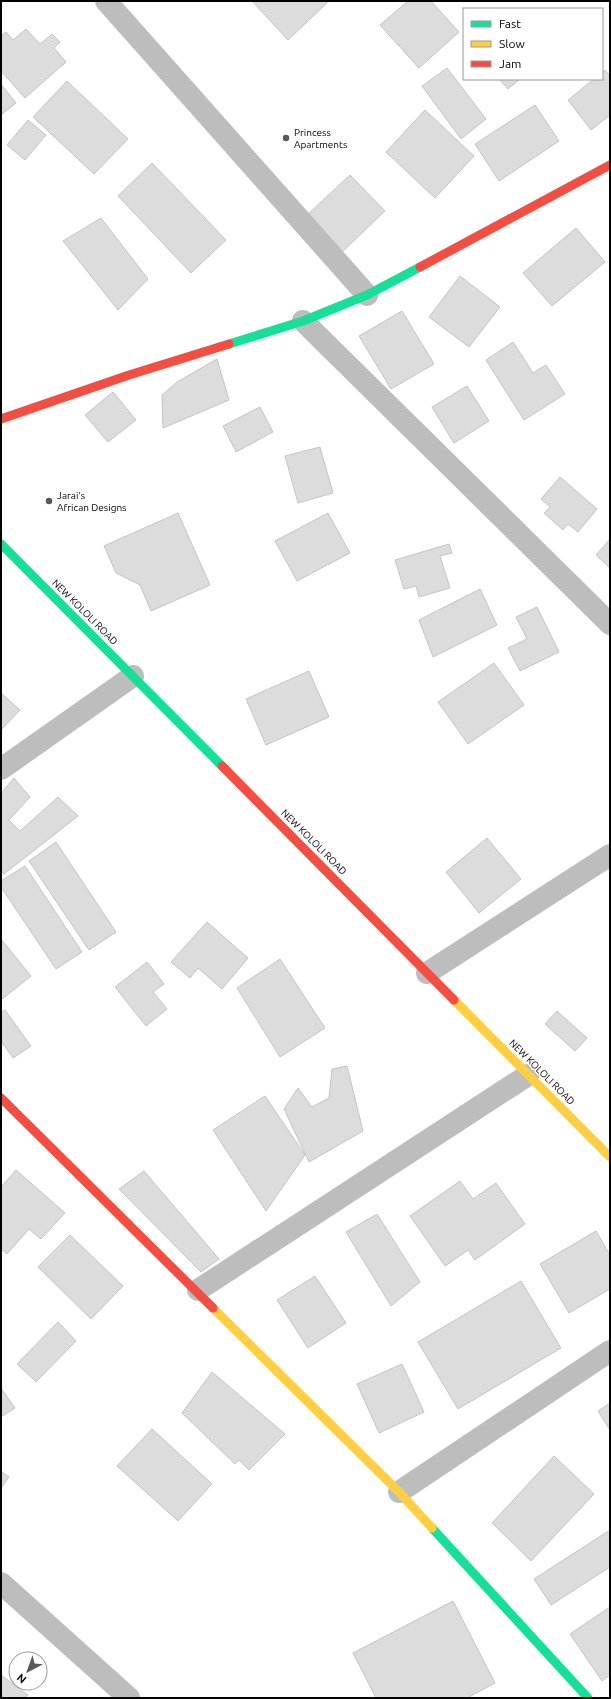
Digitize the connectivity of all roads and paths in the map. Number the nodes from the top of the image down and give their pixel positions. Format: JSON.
{"nodes":[{"id":1,"x":106,"y":1,"type":"edge"},
{"id":2,"x":610,"y":165,"type":"edge"},
{"id":3,"x":367,"y":295,"type":"junction"},
{"id":4,"x":303,"y":321,"type":"junction"},
{"id":5,"x":1,"y":419,"type":"edge"},
{"id":6,"x":1,"y":544,"type":"edge"},
{"id":7,"x":610,"y":624,"type":"edge"},
{"id":8,"x":133,"y":676,"type":"junction"},
{"id":9,"x":1,"y":769,"type":"edge"},
{"id":10,"x":610,"y":855,"type":"edge"},
{"id":11,"x":427,"y":973,"type":"junction"},
{"id":12,"x":528,"y":1075,"type":"junction"},
{"id":13,"x":1,"y":1098,"type":"edge"},
{"id":14,"x":610,"y":1157,"type":"edge"},
{"id":15,"x":198,"y":1290,"type":"junction"},
{"id":16,"x":610,"y":1351,"type":"edge"},
{"id":17,"x":399,"y":1492,"type":"junction"},
{"id":18,"x":1,"y":1583,"type":"edge"},
{"id":19,"x":129,"y":1698,"type":"edge"},
{"id":20,"x":588,"y":1698,"type":"edge"}],
"edges":[{"from":1,"to":3,"type":"street"},
{"from":2,"to":3,"type":"street"},
{"from":3,"to":4,"type":"street"},
{"from":4,"to":5,"type":"street"},
{"from":4,"to":7,"type":"street"},
{"from":6,"to":8,"type":"street","name":"NEW KOLOLI ROAD"},
{"from":8,"to":9,"type":"street"},
{"from":8,"to":11,"type":"street","name":"NEW KOLOLI ROAD"},
{"from":10,"to":11,"type":"street"},
{"from":11,"to":12,"type":"street","name":"NEW KOLOLI ROAD"},
{"from":12,"to":14,"type":"street","name":"NEW KOLOLI ROAD"},
{"from":12,"to":15,"type":"street"},
{"from":13,"to":15,"type":"street"},
{"from":15,"to":17,"type":"street"},
{"from":16,"to":17,"type":"street"},
{"from":17,"to":20,"type":"street"},
{"from":18,"to":19,"type":"street"}]}
